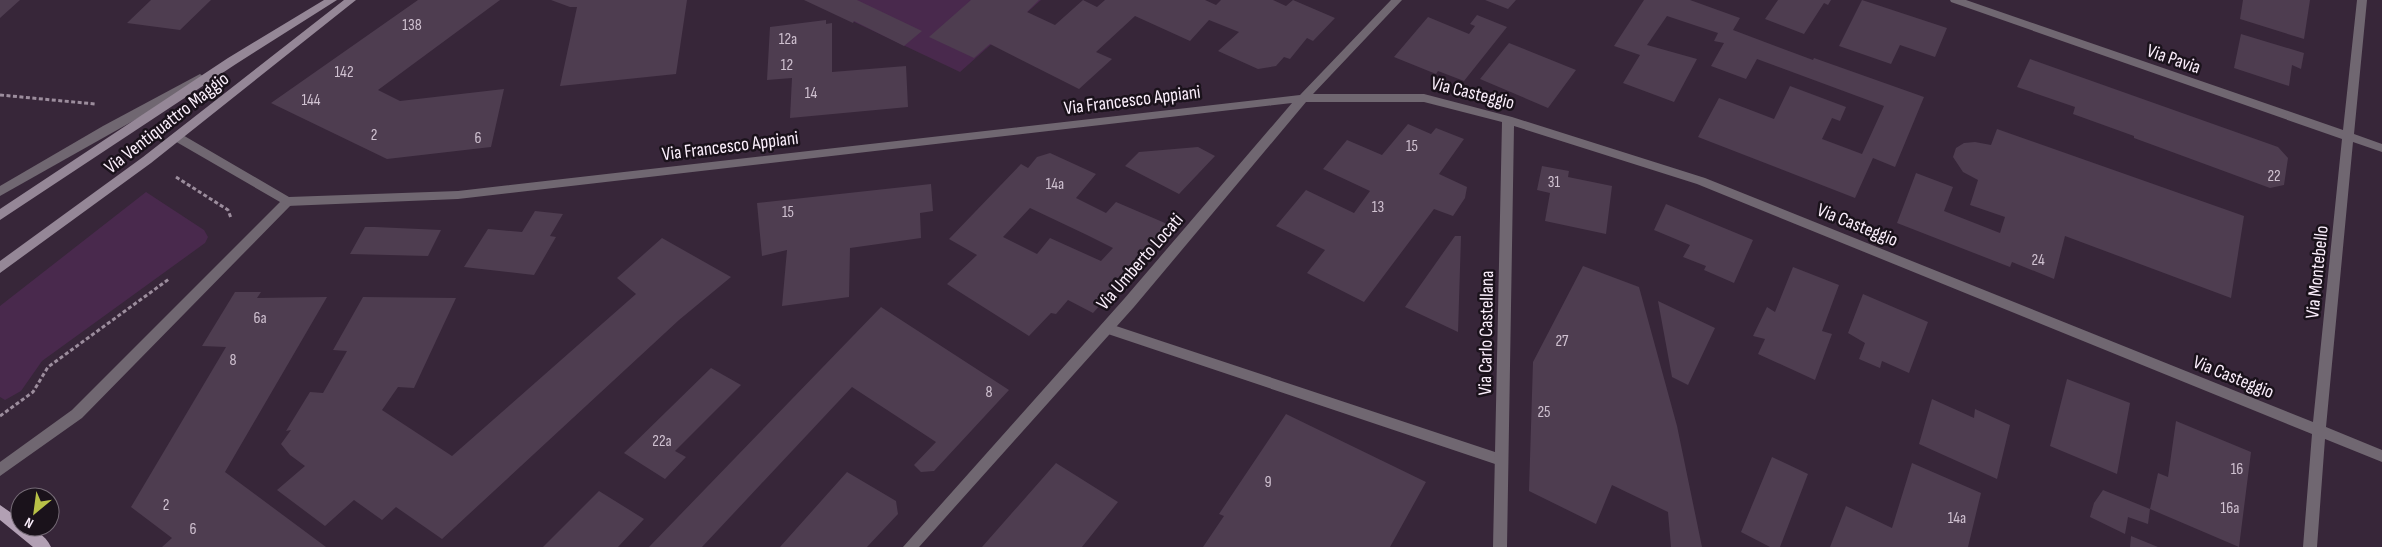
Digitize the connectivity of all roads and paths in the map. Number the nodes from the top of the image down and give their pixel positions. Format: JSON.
{"nodes":[{"id":1,"x":332,"y":0,"type":"edge"},
{"id":2,"x":351,"y":0,"type":"edge"},
{"id":3,"x":1397,"y":0,"type":"edge"},
{"id":4,"x":1955,"y":0,"type":"edge"},
{"id":5,"x":2362,"y":0,"type":"edge"},
{"id":6,"x":232,"y":60,"type":"junction"},
{"id":7,"x":0,"y":95,"type":"edge"},
{"id":8,"x":1303,"y":98,"type":"junction"},
{"id":9,"x":102,"y":105,"type":"dead end"},
{"id":10,"x":1508,"y":120,"type":"junction"},
{"id":11,"x":177,"y":137,"type":"junction"},
{"id":12,"x":2348,"y":137,"type":"junction"},
{"id":13,"x":2382,"y":148,"type":"edge"},
{"id":14,"x":176,"y":177,"type":"dead end"},
{"id":15,"x":0,"y":192,"type":"edge"},
{"id":16,"x":287,"y":202,"type":"junction"},
{"id":17,"x":0,"y":215,"type":"edge"},
{"id":18,"x":231,"y":226,"type":"dead end"},
{"id":19,"x":0,"y":268,"type":"edge"},
{"id":20,"x":171,"y":278,"type":"dead end"},
{"id":21,"x":1107,"y":328,"type":"junction"},
{"id":22,"x":0,"y":416,"type":"edge"},
{"id":23,"x":2319,"y":430,"type":"junction"},
{"id":24,"x":2382,"y":456,"type":"edge"},
{"id":25,"x":1501,"y":460,"type":"junction"},
{"id":26,"x":0,"y":470,"type":"edge"},
{"id":27,"x":0,"y":511,"type":"edge"},
{"id":28,"x":44,"y":547,"type":"edge"},
{"id":29,"x":910,"y":547,"type":"edge"},
{"id":30,"x":1500,"y":547,"type":"edge"},
{"id":31,"x":2310,"y":547,"type":"edge"}],
"edges":[{"from":1,"to":6,"type":"main road","name":"Via Ventiquattro Maggio"},
{"from":2,"to":11,"type":"main road","name":"Via Ventiquattro Maggio"},
{"from":3,"to":8,"type":"street","name":"Via Umberto Locati"},
{"from":4,"to":12,"type":"street","name":"Via Pavia"},
{"from":5,"to":12,"type":"street","name":"Via Montebello"},
{"from":6,"to":15,"type":"street"},
{"from":6,"to":17,"type":"main road","name":"Via Ventiquattro Maggio"},
{"from":7,"to":9,"type":"path"},
{"from":8,"to":10,"type":"street","name":"Via Casteggio"},
{"from":8,"to":16,"type":"street","name":"Via Francesco Appiani"},
{"from":8,"to":21,"type":"street","name":"Via Umberto Locati"},
{"from":10,"to":23,"type":"street","name":"Via Casteggio"},
{"from":10,"to":25,"type":"street","name":"Via Carlo Castellana"},
{"from":11,"to":16,"type":"street"},
{"from":11,"to":19,"type":"main road","name":"Via Ventiquattro Maggio"},
{"from":12,"to":13,"type":"street","name":"Via Pavia"},
{"from":12,"to":23,"type":"street","name":"Via Montebello"},
{"from":14,"to":18,"type":"path"},
{"from":16,"to":26,"type":"street"},
{"from":20,"to":22,"type":"path"},
{"from":21,"to":25,"type":"street"},
{"from":21,"to":29,"type":"street","name":"Via Umberto Locati"},
{"from":23,"to":24,"type":"street","name":"Via Casteggio"},
{"from":23,"to":31,"type":"street","name":"Via Montebello"},
{"from":25,"to":30,"type":"street","name":"Via Carlo Castellana"},
{"from":27,"to":28,"type":"main road"}]}
